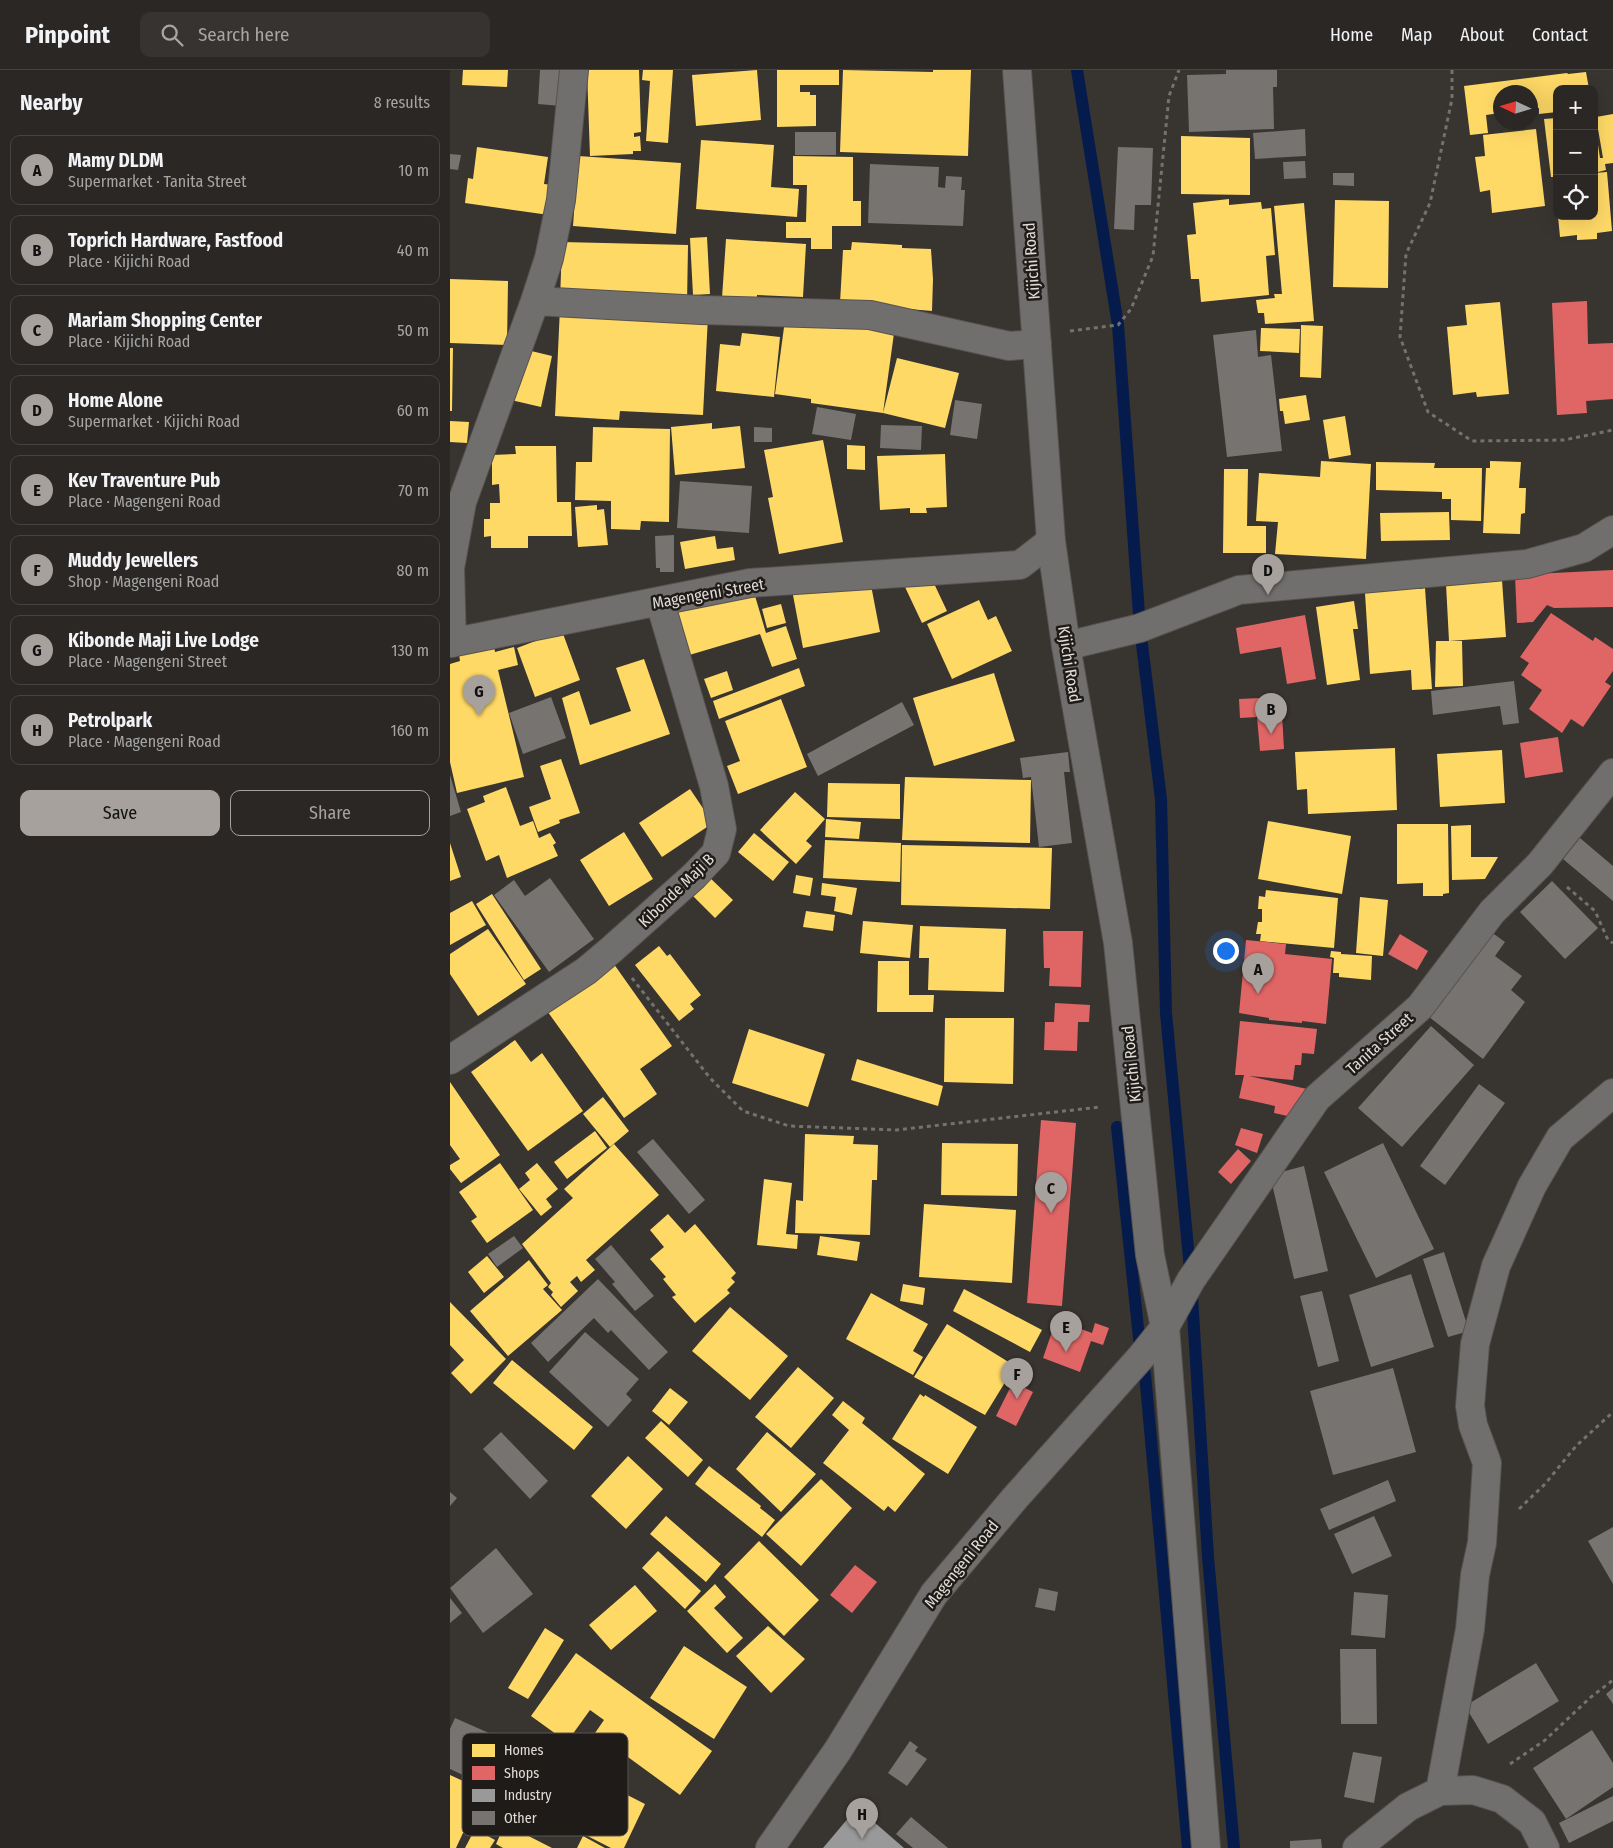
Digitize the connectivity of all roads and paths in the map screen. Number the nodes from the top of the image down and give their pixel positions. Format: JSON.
{"nodes":[{"id":1,"x":574,"y":70,"type":"edge"},
{"id":2,"x":1018,"y":70,"type":"edge"},
{"id":3,"x":1179,"y":70,"type":"edge"},
{"id":4,"x":1452,"y":70,"type":"edge"},
{"id":5,"x":535,"y":301,"type":"junction"},
{"id":6,"x":1037,"y":338,"type":"junction"},
{"id":7,"x":1613,"y":430,"type":"edge"},
{"id":8,"x":1613,"y":530,"type":"edge"},
{"id":9,"x":1051,"y":541,"type":"junction"},
{"id":10,"x":660,"y":602,"type":"junction"},
{"id":11,"x":451,"y":643,"type":"edge"},
{"id":12,"x":1066,"y":646,"type":"junction"},
{"id":13,"x":1613,"y":773,"type":"edge"},
{"id":14,"x":1540,"y":864,"type":"junction"},
{"id":15,"x":1613,"y":943,"type":"edge"},
{"id":16,"x":611,"y":950,"type":"junction"},
{"id":17,"x":450,"y":1060,"type":"edge"},
{"id":18,"x":1613,"y":1093,"type":"edge"},
{"id":19,"x":1135,"y":1103,"type":"junction"},
{"id":20,"x":1165,"y":1327,"type":"junction"},
{"id":21,"x":1613,"y":1412,"type":"edge"},
{"id":22,"x":1482,"y":1543,"type":"junction"},
{"id":23,"x":1613,"y":1680,"type":"edge"},
{"id":24,"x":1473,"y":1790,"type":"junction"},
{"id":25,"x":1440,"y":1791,"type":"junction"},
{"id":26,"x":770,"y":1848,"type":"edge"},
{"id":27,"x":1206,"y":1848,"type":"edge"},
{"id":28,"x":1357,"y":1848,"type":"edge"},
{"id":29,"x":1545,"y":1848,"type":"edge"}],
"edges":[{"from":1,"to":5,"type":"street"},
{"from":2,"to":6,"type":"street","name":"Kijichi Road"},
{"from":3,"to":6,"type":"path"},
{"from":4,"to":7,"type":"path"},
{"from":5,"to":6,"type":"street"},
{"from":5,"to":11,"type":"street"},
{"from":6,"to":9,"type":"street","name":"Kijichi Road"},
{"from":8,"to":12,"type":"street"},
{"from":9,"to":10,"type":"street","name":"Magengeni Street"},
{"from":9,"to":12,"type":"street","name":"Kijichi Road"},
{"from":10,"to":11,"type":"street","name":"Magengeni Street"},
{"from":10,"to":16,"type":"street","name":"Kibonde Maji B"},
{"from":12,"to":19,"type":"street","name":"Kijichi Road"},
{"from":13,"to":14,"type":"street","name":"Tanita Street"},
{"from":14,"to":15,"type":"path"},
{"from":14,"to":20,"type":"street","name":"Tanita Street"},
{"from":16,"to":17,"type":"street","name":"Kibonde Maji B"},
{"from":16,"to":19,"type":"path"},
{"from":18,"to":22,"type":"street"},
{"from":19,"to":20,"type":"street","name":"Kijichi Road"},
{"from":20,"to":26,"type":"street","name":"Magengeni Road"},
{"from":20,"to":27,"type":"street","name":"Kijichi Road"},
{"from":21,"to":22,"type":"path"},
{"from":22,"to":25,"type":"street"},
{"from":23,"to":24,"type":"path"},
{"from":24,"to":25,"type":"street"},
{"from":24,"to":29,"type":"street"},
{"from":25,"to":28,"type":"street"}]}
